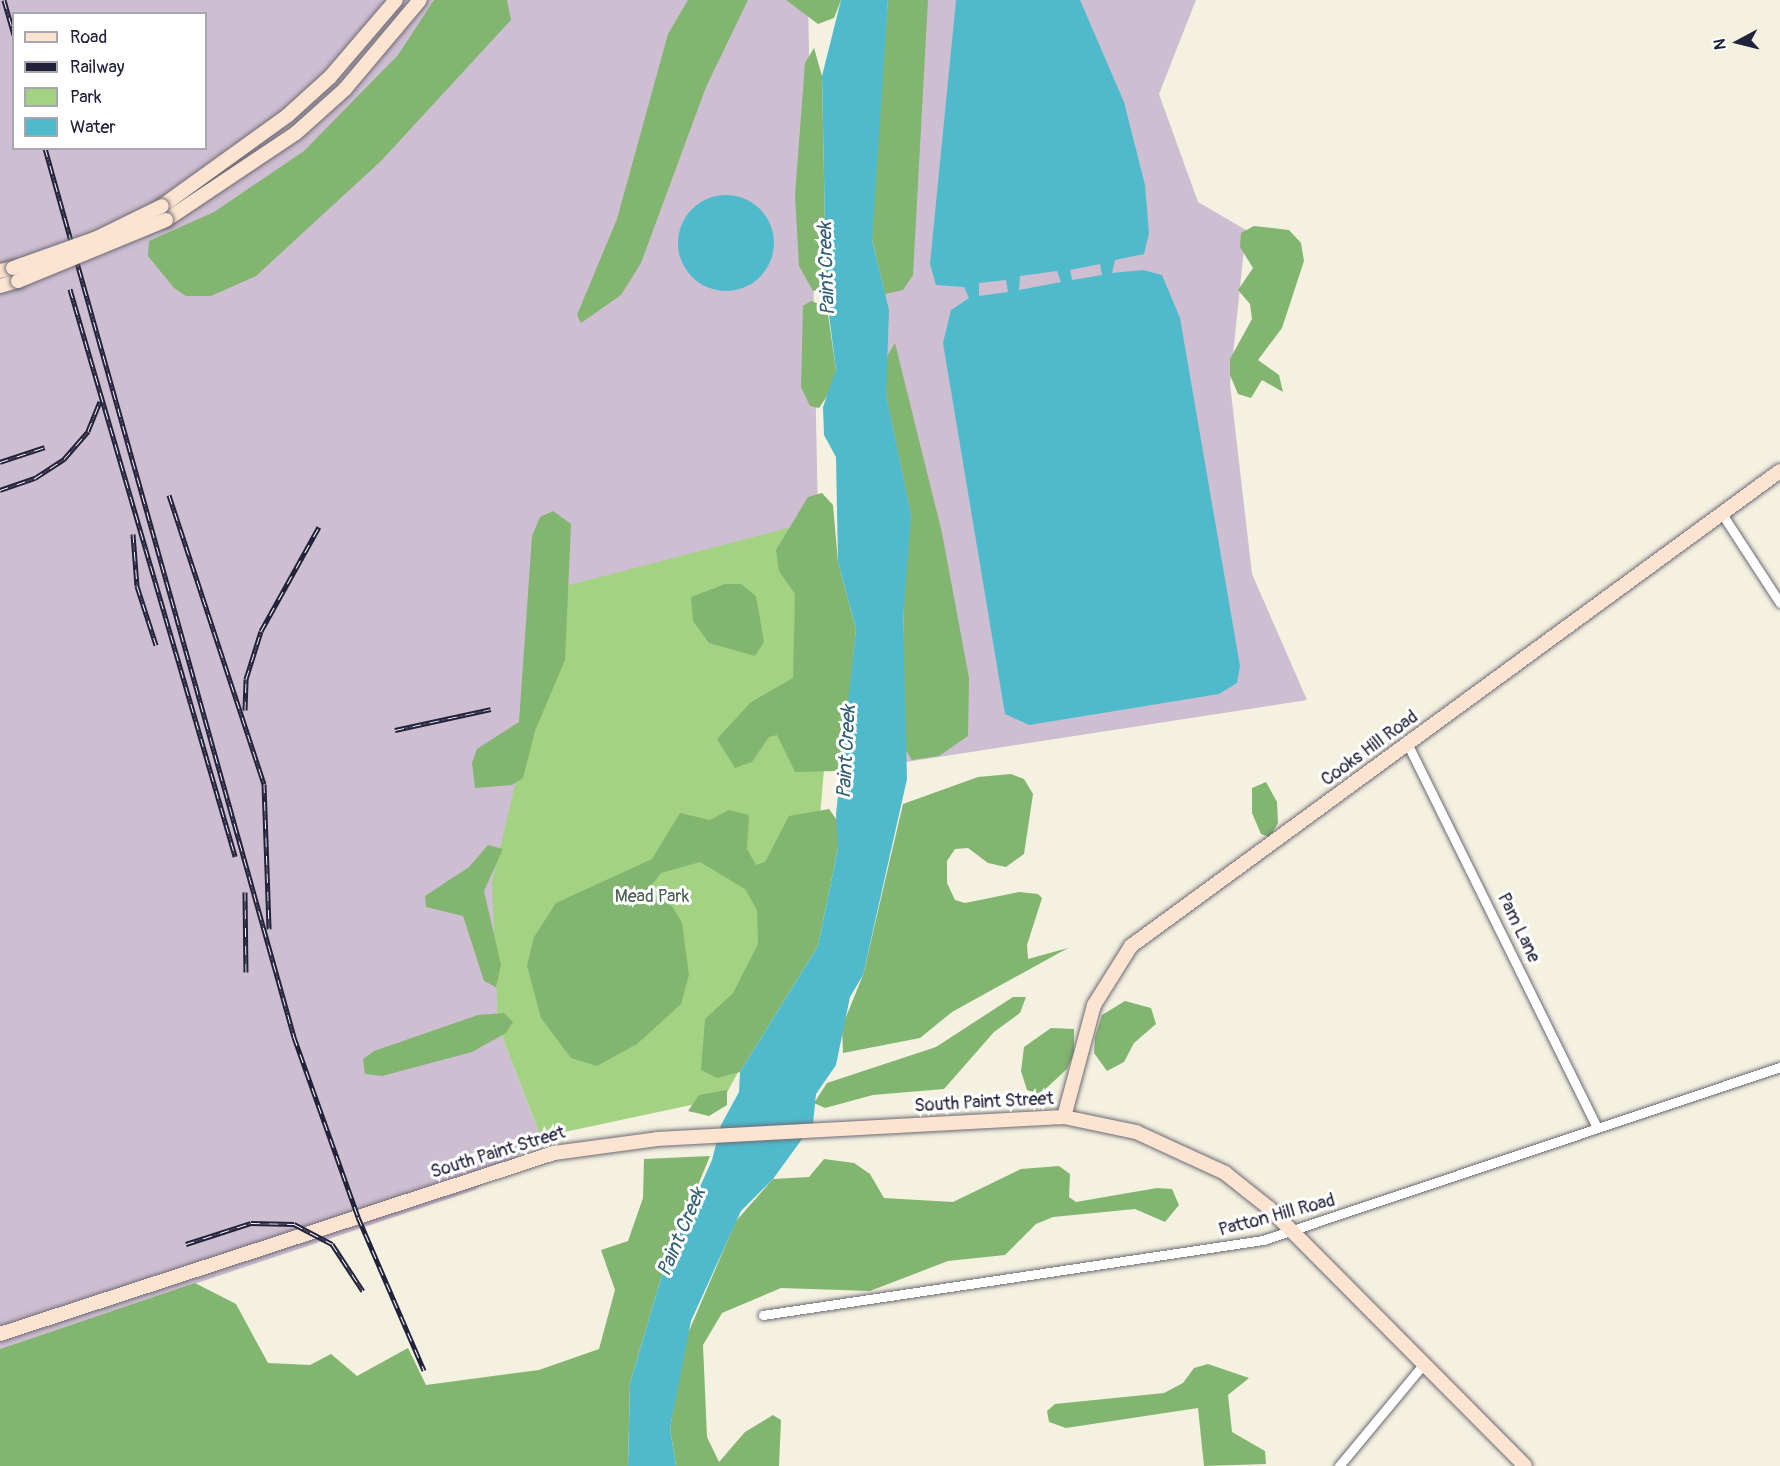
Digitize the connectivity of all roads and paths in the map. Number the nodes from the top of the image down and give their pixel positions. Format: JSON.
{"nodes":[{"id":1,"x":396,"y":0,"type":"edge"},
{"id":2,"x":420,"y":0,"type":"edge"},
{"id":3,"x":10,"y":273,"type":"edge"},
{"id":4,"x":0,"y":286,"type":"edge"},
{"id":5,"x":1780,"y":471,"type":"edge"},
{"id":6,"x":1722,"y":514,"type":"junction"},
{"id":7,"x":1780,"y":603,"type":"edge"},
{"id":8,"x":1408,"y":745,"type":"junction"},
{"id":9,"x":1780,"y":1067,"type":"edge"},
{"id":10,"x":1065,"y":1117,"type":"junction"},
{"id":11,"x":1597,"y":1127,"type":"junction"},
{"id":12,"x":1291,"y":1231,"type":"junction"},
{"id":13,"x":763,"y":1315,"type":"dead end"},
{"id":14,"x":0,"y":1334,"type":"edge"},
{"id":15,"x":1423,"y":1365,"type":"junction"},
{"id":16,"x":1339,"y":1466,"type":"edge"},
{"id":17,"x":1525,"y":1466,"type":"edge"}],
"edges":[{"from":1,"to":3,"type":"main road","bridge":true},
{"from":2,"to":3,"type":"main road","bridge":true},
{"from":3,"to":4,"type":"main road"},
{"from":5,"to":6,"type":"main road","name":"Cooks Hill Road"},
{"from":6,"to":7,"type":"street"},
{"from":6,"to":8,"type":"main road","name":"Cooks Hill Road"},
{"from":8,"to":10,"type":"main road","name":"Cooks Hill Road"},
{"from":8,"to":11,"type":"street","name":"Pam Lane"},
{"from":9,"to":11,"type":"street","name":"Patton Hill Road"},
{"from":10,"to":12,"type":"main road","name":"South Paint Street"},
{"from":10,"to":14,"type":"main road","name":"South Paint Street"},
{"from":11,"to":12,"type":"street","name":"Patton Hill Road"},
{"from":12,"to":13,"type":"street","name":"Patton Hill Road"},
{"from":12,"to":15,"type":"main road","name":"South Paint Street"},
{"from":15,"to":16,"type":"street"},
{"from":15,"to":17,"type":"main road","name":"South Paint Street"}]}
